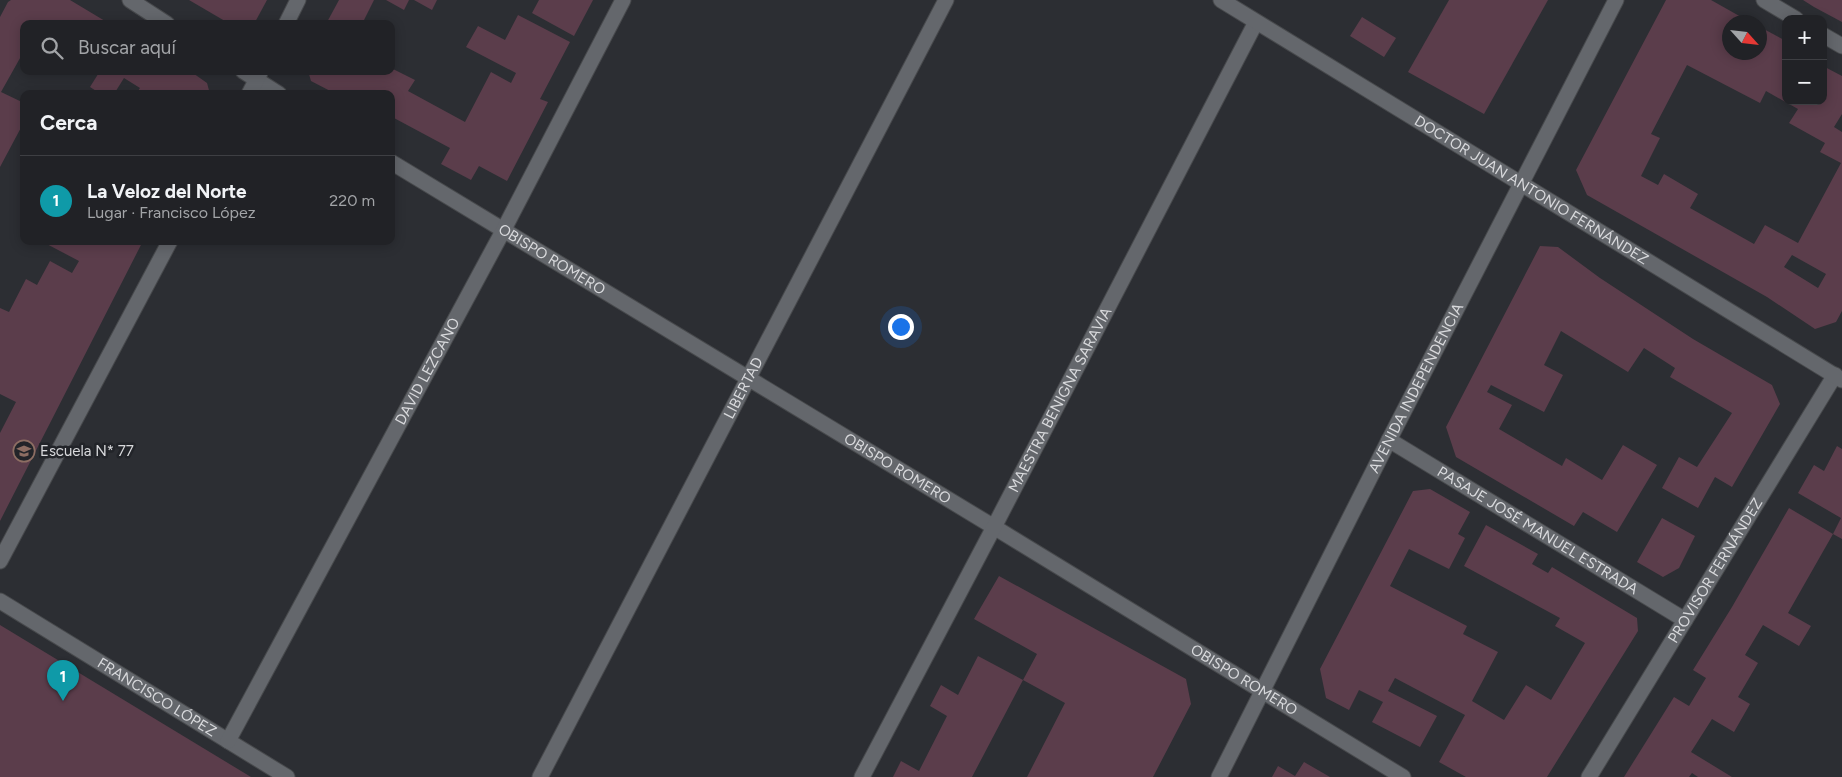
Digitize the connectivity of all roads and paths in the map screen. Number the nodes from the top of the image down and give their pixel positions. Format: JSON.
{"nodes":[{"id":1,"x":130,"y":0,"type":"edge"},
{"id":2,"x":298,"y":0,"type":"edge"},
{"id":3,"x":623,"y":0,"type":"edge"},
{"id":4,"x":946,"y":0,"type":"edge"},
{"id":5,"x":1221,"y":0,"type":"edge"},
{"id":6,"x":1616,"y":0,"type":"edge"},
{"id":7,"x":1764,"y":0,"type":"edge"},
{"id":8,"x":1789,"y":15,"type":"edge"},
{"id":9,"x":161,"y":20,"type":"edge"},
{"id":10,"x":288,"y":20,"type":"edge"},
{"id":11,"x":1256,"y":22,"type":"junction"},
{"id":12,"x":1827,"y":37,"type":"edge"},
{"id":13,"x":1842,"y":46,"type":"edge"},
{"id":14,"x":259,"y":76,"type":"edge"},
{"id":15,"x":251,"y":90,"type":"edge"},
{"id":16,"x":275,"y":90,"type":"edge"},
{"id":17,"x":395,"y":164,"type":"edge"},
{"id":18,"x":1522,"y":182,"type":"junction"},
{"id":19,"x":503,"y":231,"type":"junction"},
{"id":20,"x":168,"y":245,"type":"edge"},
{"id":21,"x":1840,"y":373,"type":"edge"},
{"id":22,"x":748,"y":378,"type":"junction"},
{"id":23,"x":1389,"y":440,"type":"junction"},
{"id":24,"x":994,"y":527,"type":"junction"},
{"id":25,"x":0,"y":561,"type":"edge"},
{"id":26,"x":0,"y":601,"type":"edge"},
{"id":27,"x":1685,"y":620,"type":"junction"},
{"id":28,"x":1262,"y":692,"type":"junction"},
{"id":29,"x":228,"y":742,"type":"junction"},
{"id":30,"x":287,"y":777,"type":"edge"},
{"id":31,"x":540,"y":777,"type":"edge"},
{"id":32,"x":862,"y":777,"type":"edge"},
{"id":33,"x":1218,"y":777,"type":"edge"},
{"id":34,"x":1402,"y":777,"type":"edge"},
{"id":35,"x":1589,"y":777,"type":"edge"}],
"edges":[{"from":1,"to":9,"type":"street"},
{"from":2,"to":10,"type":"street"},
{"from":3,"to":19,"type":"street","name":"DAVID LEZCANO"},
{"from":4,"to":22,"type":"street","name":"LIBERTAD"},
{"from":5,"to":11,"type":"street","name":"DOCTOR JUAN ANTONIO FERNÁNDEZ"},
{"from":6,"to":18,"type":"street","name":"AVENIDA INDEPENDENCIA"},
{"from":7,"to":8,"type":"street"},
{"from":11,"to":18,"type":"street","name":"DOCTOR JUAN ANTONIO FERNÁNDEZ"},
{"from":11,"to":24,"type":"street","name":"MAESTRA BENIGNA SARAVIA"},
{"from":12,"to":13,"type":"street"},
{"from":14,"to":15,"type":"street"},
{"from":14,"to":16,"type":"street"},
{"from":17,"to":19,"type":"street","name":"OBISPO ROMERO"},
{"from":18,"to":21,"type":"street","name":"DOCTOR JUAN ANTONIO FERNÁNDEZ"},
{"from":18,"to":23,"type":"street","name":"AVENIDA INDEPENDENCIA"},
{"from":19,"to":22,"type":"street","name":"OBISPO ROMERO"},
{"from":19,"to":29,"type":"street","name":"DAVID LEZCANO"},
{"from":20,"to":25,"type":"street"},
{"from":21,"to":27,"type":"street","name":"PROVISOR FERNÁNDEZ"},
{"from":22,"to":24,"type":"street","name":"OBISPO ROMERO"},
{"from":22,"to":31,"type":"street","name":"LIBERTAD"},
{"from":23,"to":27,"type":"street","name":"PASAJE JOSÉ MANUEL ESTRADA"},
{"from":23,"to":28,"type":"street","name":"AVENIDA INDEPENDENCIA"},
{"from":24,"to":28,"type":"street","name":"OBISPO ROMERO"},
{"from":24,"to":32,"type":"street","name":"MAESTRA BENIGNA SARAVIA"},
{"from":26,"to":29,"type":"street","name":"FRANCISCO LÓPEZ"},
{"from":27,"to":35,"type":"street","name":"PROVISOR FERNÁNDEZ"},
{"from":28,"to":33,"type":"street","name":"AVENIDA INDEPENDENCIA"},
{"from":28,"to":34,"type":"street","name":"OBISPO ROMERO"},
{"from":29,"to":30,"type":"street","name":"FRANCISCO LÓPEZ"}]}
